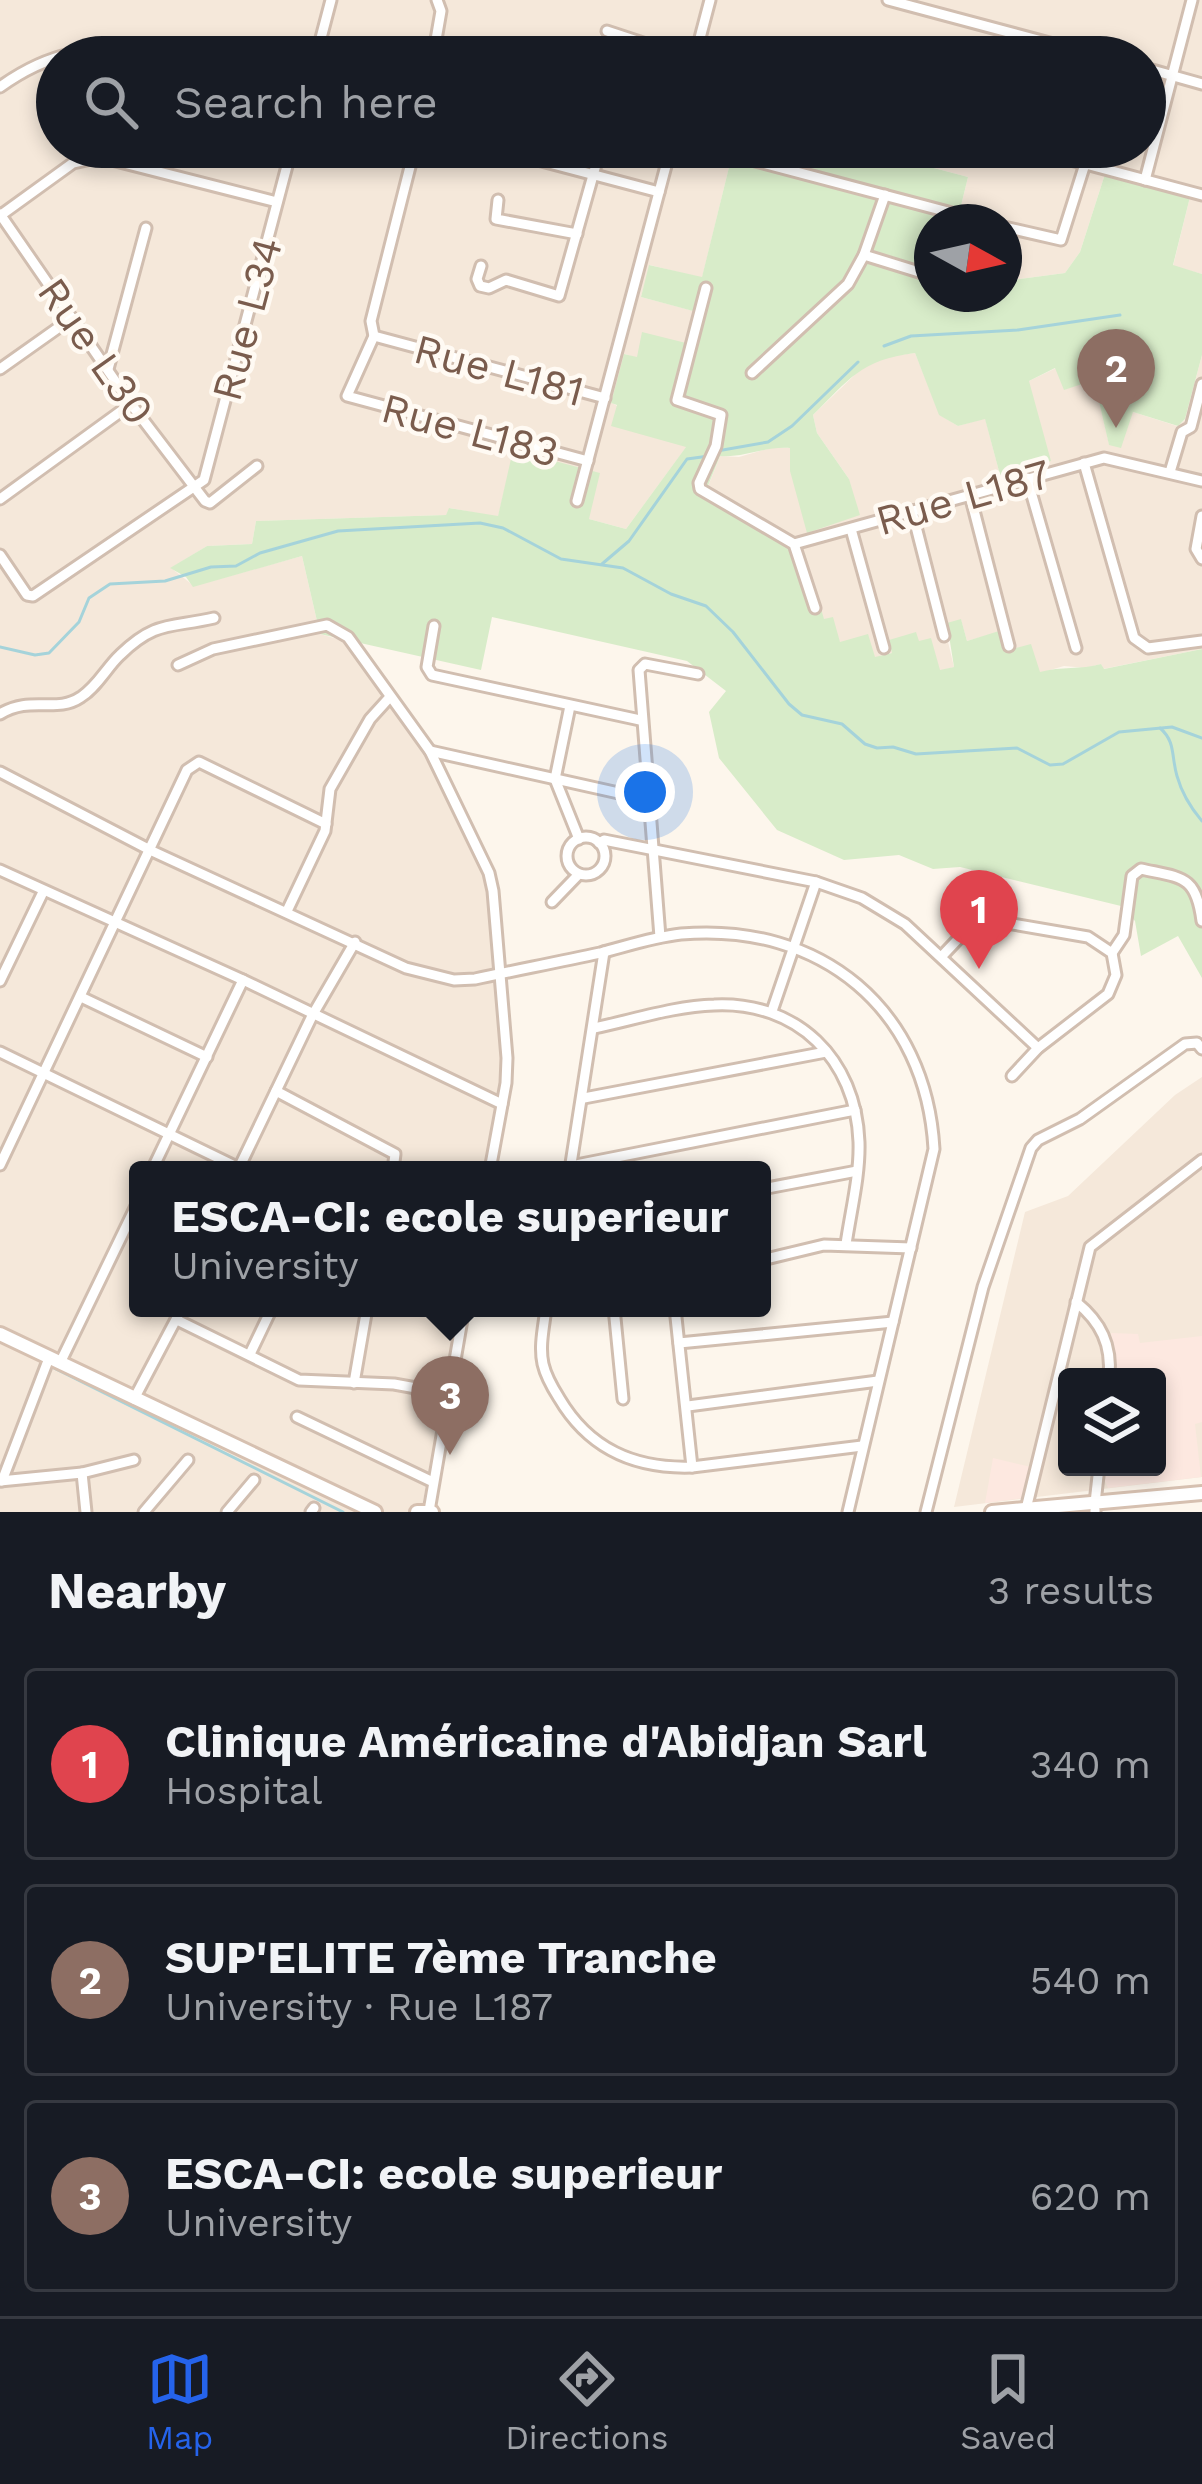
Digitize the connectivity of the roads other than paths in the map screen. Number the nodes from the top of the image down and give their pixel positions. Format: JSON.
{"nodes":[{"id":1,"x":331,"y":0,"type":"edge"},
{"id":2,"x":437,"y":0,"type":"edge"},
{"id":3,"x":710,"y":0,"type":"edge"},
{"id":4,"x":888,"y":0,"type":"edge"},
{"id":5,"x":1192,"y":0,"type":"edge"},
{"id":6,"x":607,"y":31,"type":"dead end"},
{"id":7,"x":322,"y":36,"type":"edge"},
{"id":8,"x":437,"y":36,"type":"edge"},
{"id":9,"x":623,"y":36,"type":"edge"},
{"id":10,"x":697,"y":36,"type":"edge"},
{"id":11,"x":1023,"y":36,"type":"edge"},
{"id":12,"x":36,"y":64,"type":"edge"},
{"id":13,"x":1166,"y":74,"type":"edge"},
{"id":14,"x":1172,"y":76,"type":"junction"},
{"id":15,"x":1202,"y":84,"type":"edge"},
{"id":16,"x":0,"y":87,"type":"edge"},
{"id":17,"x":1166,"y":99,"type":"edge"},
{"id":18,"x":67,"y":168,"type":"edge"},
{"id":19,"x":143,"y":168,"type":"edge"},
{"id":20,"x":286,"y":168,"type":"edge"},
{"id":21,"x":410,"y":168,"type":"edge"},
{"id":22,"x":564,"y":168,"type":"edge"},
{"id":23,"x":595,"y":168,"type":"edge"},
{"id":24,"x":665,"y":168,"type":"edge"},
{"id":25,"x":782,"y":168,"type":"edge"},
{"id":26,"x":1084,"y":168,"type":"edge"},
{"id":27,"x":1100,"y":168,"type":"edge"},
{"id":28,"x":1148,"y":168,"type":"edge"},
{"id":29,"x":593,"y":176,"type":"junction"},
{"id":30,"x":1145,"y":180,"type":"junction"},
{"id":31,"x":659,"y":192,"type":"junction"},
{"id":32,"x":884,"y":195,"type":"junction"},
{"id":33,"x":1202,"y":195,"type":"edge"},
{"id":34,"x":498,"y":200,"type":"dead end"},
{"id":35,"x":277,"y":202,"type":"junction"},
{"id":36,"x":918,"y":204,"type":"edge"},
{"id":37,"x":0,"y":214,"type":"edge"},
{"id":38,"x":146,"y":228,"type":"dead end"},
{"id":39,"x":11,"y":230,"type":"junction"},
{"id":40,"x":1022,"y":231,"type":"edge"},
{"id":41,"x":578,"y":235,"type":"junction"},
{"id":42,"x":0,"y":238,"type":"edge"},
{"id":43,"x":864,"y":255,"type":"junction"},
{"id":44,"x":481,"y":266,"type":"dead end"},
{"id":45,"x":914,"y":270,"type":"edge"},
{"id":46,"x":706,"y":288,"type":"dead end"},
{"id":47,"x":72,"y":318,"type":"junction"},
{"id":48,"x":374,"y":335,"type":"junction"},
{"id":49,"x":0,"y":369,"type":"edge"},
{"id":50,"x":108,"y":369,"type":"junction"},
{"id":51,"x":752,"y":373,"type":"dead end"},
{"id":52,"x":1202,"y":384,"type":"edge"},
{"id":53,"x":605,"y":398,"type":"junction"},
{"id":54,"x":131,"y":404,"type":"junction"},
{"id":55,"x":1196,"y":429,"type":"edge"},
{"id":56,"x":588,"y":461,"type":"junction"},
{"id":57,"x":1084,"y":463,"type":"junction"},
{"id":58,"x":256,"y":466,"type":"dead end"},
{"id":59,"x":1170,"y":472,"type":"junction"},
{"id":60,"x":1028,"y":478,"type":"junction"},
{"id":61,"x":1202,"y":481,"type":"edge"},
{"id":62,"x":196,"y":487,"type":"junction"},
{"id":63,"x":970,"y":495,"type":"junction"},
{"id":64,"x":0,"y":500,"type":"edge"},
{"id":65,"x":577,"y":501,"type":"dead end"},
{"id":66,"x":912,"y":511,"type":"junction"},
{"id":67,"x":1202,"y":517,"type":"edge"},
{"id":68,"x":851,"y":529,"type":"junction"},
{"id":69,"x":794,"y":544,"type":"junction"},
{"id":70,"x":0,"y":555,"type":"edge"},
{"id":71,"x":1202,"y":559,"type":"edge"},
{"id":72,"x":815,"y":608,"type":"dead end"},
{"id":73,"x":214,"y":618,"type":"dead end"},
{"id":74,"x":434,"y":626,"type":"dead end"},
{"id":75,"x":944,"y":636,"type":"dead end"},
{"id":76,"x":1202,"y":641,"type":"edge"},
{"id":77,"x":1009,"y":646,"type":"dead end"},
{"id":78,"x":884,"y":648,"type":"dead end"},
{"id":79,"x":1076,"y":648,"type":"dead end"},
{"id":80,"x":178,"y":665,"type":"dead end"},
{"id":81,"x":698,"y":674,"type":"dead end"},
{"id":82,"x":389,"y":698,"type":"junction"},
{"id":83,"x":570,"y":706,"type":"junction"},
{"id":84,"x":0,"y":714,"type":"edge"},
{"id":85,"x":640,"y":720,"type":"junction"},
{"id":86,"x":430,"y":751,"type":"junction"},
{"id":87,"x":0,"y":772,"type":"edge"},
{"id":88,"x":555,"y":779,"type":"junction"},
{"id":89,"x":650,"y":800,"type":"junction"},
{"id":90,"x":326,"y":824,"type":"junction"},
{"id":91,"x":579,"y":839,"type":"junction"},
{"id":92,"x":599,"y":843,"type":"junction"},
{"id":93,"x":656,"y":850,"type":"junction"},
{"id":94,"x":152,"y":851,"type":"junction"},
{"id":95,"x":0,"y":870,"type":"edge"},
{"id":96,"x":579,"y":874,"type":"junction"},
{"id":97,"x":816,"y":882,"type":"junction"},
{"id":98,"x":43,"y":892,"type":"junction"},
{"id":99,"x":552,"y":902,"type":"dead end"},
{"id":100,"x":287,"y":911,"type":"junction"},
{"id":101,"x":1202,"y":921,"type":"edge"},
{"id":102,"x":114,"y":924,"type":"junction"},
{"id":103,"x":660,"y":937,"type":"junction"},
{"id":104,"x":355,"y":942,"type":"junction"},
{"id":105,"x":795,"y":949,"type":"junction"},
{"id":106,"x":604,"y":952,"type":"junction"},
{"id":107,"x":1112,"y":952,"type":"junction"},
{"id":108,"x":942,"y":956,"type":"junction"},
{"id":109,"x":4,"y":964,"type":"edge"},
{"id":110,"x":502,"y":973,"type":"junction"},
{"id":111,"x":244,"y":980,"type":"junction"},
{"id":112,"x":0,"y":981,"type":"edge"},
{"id":113,"x":81,"y":997,"type":"junction"},
{"id":114,"x":772,"y":1011,"type":"junction"},
{"id":115,"x":312,"y":1016,"type":"junction"},
{"id":116,"x":595,"y":1028,"type":"junction"},
{"id":117,"x":1038,"y":1048,"type":"junction"},
{"id":118,"x":1202,"y":1049,"type":"edge"},
{"id":119,"x":0,"y":1052,"type":"edge"},
{"id":120,"x":826,"y":1052,"type":"junction"},
{"id":121,"x":207,"y":1057,"type":"junction"},
{"id":122,"x":44,"y":1072,"type":"junction"},
{"id":123,"x":1012,"y":1076,"type":"dead end"},
{"id":124,"x":276,"y":1091,"type":"junction"},
{"id":125,"x":584,"y":1098,"type":"junction"},
{"id":126,"x":502,"y":1104,"type":"junction"},
{"id":127,"x":855,"y":1110,"type":"junction"},
{"id":128,"x":168,"y":1134,"type":"junction"},
{"id":129,"x":3,"y":1149,"type":"edge"},
{"id":130,"x":1202,"y":1160,"type":"edge"},
{"id":131,"x":156,"y":1161,"type":"edge"},
{"id":132,"x":224,"y":1161,"type":"edge"},
{"id":133,"x":245,"y":1161,"type":"edge"},
{"id":134,"x":394,"y":1161,"type":"edge"},
{"id":135,"x":492,"y":1161,"type":"edge"},
{"id":136,"x":572,"y":1161,"type":"edge"},
{"id":137,"x":605,"y":1161,"type":"edge"},
{"id":138,"x":0,"y":1165,"type":"edge"},
{"id":139,"x":857,"y":1171,"type":"junction"},
{"id":140,"x":771,"y":1187,"type":"edge"},
{"id":141,"x":129,"y":1223,"type":"edge"},
{"id":142,"x":846,"y":1244,"type":"junction"},
{"id":143,"x":911,"y":1248,"type":"junction"},
{"id":144,"x":771,"y":1257,"type":"edge"},
{"id":145,"x":1076,"y":1302,"type":"junction"},
{"id":146,"x":178,"y":1317,"type":"edge"},
{"id":147,"x":268,"y":1317,"type":"edge"},
{"id":148,"x":365,"y":1317,"type":"edge"},
{"id":149,"x":462,"y":1317,"type":"edge"},
{"id":150,"x":545,"y":1317,"type":"edge"},
{"id":151,"x":615,"y":1317,"type":"edge"},
{"id":152,"x":677,"y":1317,"type":"edge"},
{"id":153,"x":177,"y":1320,"type":"junction"},
{"id":154,"x":893,"y":1322,"type":"junction"},
{"id":155,"x":0,"y":1334,"type":"edge"},
{"id":156,"x":679,"y":1343,"type":"junction"},
{"id":157,"x":250,"y":1354,"type":"junction"},
{"id":158,"x":55,"y":1361,"type":"junction"},
{"id":159,"x":1109,"y":1368,"type":"edge"},
{"id":160,"x":878,"y":1381,"type":"junction"},
{"id":161,"x":354,"y":1383,"type":"junction"},
{"id":162,"x":449,"y":1394,"type":"junction"},
{"id":163,"x":134,"y":1399,"type":"junction"},
{"id":164,"x":623,"y":1399,"type":"dead end"},
{"id":165,"x":688,"y":1406,"type":"junction"},
{"id":166,"x":297,"y":1417,"type":"dead end"},
{"id":167,"x":862,"y":1446,"type":"junction"},
{"id":168,"x":4,"y":1459,"type":"edge"},
{"id":169,"x":134,"y":1460,"type":"dead end"},
{"id":170,"x":188,"y":1460,"type":"dead end"},
{"id":171,"x":692,"y":1467,"type":"junction"},
{"id":172,"x":82,"y":1473,"type":"junction"},
{"id":173,"x":1097,"y":1476,"type":"edge"},
{"id":174,"x":254,"y":1480,"type":"dead end"},
{"id":175,"x":1,"y":1481,"type":"edge"},
{"id":176,"x":434,"y":1482,"type":"junction"},
{"id":177,"x":1202,"y":1496,"type":"edge"},
{"id":178,"x":1026,"y":1509,"type":"junction"},
{"id":179,"x":1091,"y":1509,"type":"edge"},
{"id":180,"x":369,"y":1510,"type":"edge"},
{"id":181,"x":86,"y":1512,"type":"edge"},
{"id":182,"x":144,"y":1512,"type":"edge"},
{"id":183,"x":227,"y":1512,"type":"edge"},
{"id":184,"x":417,"y":1512,"type":"edge"},
{"id":185,"x":430,"y":1512,"type":"edge"},
{"id":186,"x":848,"y":1512,"type":"edge"},
{"id":187,"x":926,"y":1512,"type":"edge"},
{"id":188,"x":992,"y":1512,"type":"edge"}],
"edges":[{"from":1,"to":7,"type":"street"},
{"from":2,"to":8,"type":"street"},
{"from":3,"to":10,"type":"street"},
{"from":4,"to":11,"type":"street"},
{"from":5,"to":14,"type":"street"},
{"from":6,"to":9,"type":"street"},
{"from":12,"to":16,"type":"street"},
{"from":13,"to":14,"type":"street"},
{"from":14,"to":15,"type":"street"},
{"from":14,"to":17,"type":"street"},
{"from":18,"to":37,"type":"street"},
{"from":19,"to":35,"type":"street"},
{"from":20,"to":35,"type":"street","name":"Rue L34"},
{"from":21,"to":48,"type":"street","name":"Rue L181"},
{"from":22,"to":29,"type":"street"},
{"from":23,"to":29,"type":"street"},
{"from":24,"to":31,"type":"street"},
{"from":25,"to":32,"type":"street"},
{"from":26,"to":40,"type":"street"},
{"from":27,"to":30,"type":"street"},
{"from":28,"to":30,"type":"street"},
{"from":29,"to":31,"type":"street"},
{"from":29,"to":41,"type":"street"},
{"from":30,"to":33,"type":"street"},
{"from":31,"to":53,"type":"street"},
{"from":32,"to":36,"type":"street"},
{"from":32,"to":43,"type":"street"},
{"from":34,"to":41,"type":"street"},
{"from":35,"to":62,"type":"street","name":"Rue L34"},
{"from":37,"to":39,"type":"street","name":"Rue L30"},
{"from":38,"to":50,"type":"street"},
{"from":39,"to":42,"type":"street"},
{"from":39,"to":47,"type":"street","name":"Rue L30"},
{"from":41,"to":44,"type":"street"},
{"from":43,"to":45,"type":"street"},
{"from":43,"to":51,"type":"street"},
{"from":46,"to":69,"type":"street"},
{"from":47,"to":49,"type":"street"},
{"from":47,"to":50,"type":"street","name":"Rue L30"},
{"from":48,"to":53,"type":"street","name":"Rue L181"},
{"from":48,"to":56,"type":"street","name":"Rue L183"},
{"from":50,"to":54,"type":"street","name":"Rue L30"},
{"from":52,"to":55,"type":"street"},
{"from":53,"to":56,"type":"street"},
{"from":54,"to":62,"type":"street","name":"Rue L30"},
{"from":54,"to":64,"type":"street"},
{"from":55,"to":59,"type":"street"},
{"from":56,"to":65,"type":"street"},
{"from":57,"to":59,"type":"street","name":"Rue L187"},
{"from":57,"to":60,"type":"street","name":"Rue L187"},
{"from":57,"to":76,"type":"street"},
{"from":58,"to":62,"type":"street"},
{"from":59,"to":61,"type":"street","name":"Rue L187"},
{"from":60,"to":63,"type":"street","name":"Rue L187"},
{"from":60,"to":79,"type":"street"},
{"from":62,"to":70,"type":"street"},
{"from":63,"to":66,"type":"street","name":"Rue L187"},
{"from":63,"to":77,"type":"street"},
{"from":66,"to":68,"type":"street","name":"Rue L187"},
{"from":66,"to":75,"type":"street"},
{"from":67,"to":71,"type":"street"},
{"from":68,"to":69,"type":"street","name":"Rue L187"},
{"from":68,"to":78,"type":"street"},
{"from":69,"to":72,"type":"street"},
{"from":73,"to":84,"type":"street"},
{"from":74,"to":83,"type":"street"},
{"from":80,"to":82,"type":"street"},
{"from":81,"to":85,"type":"street"},
{"from":82,"to":86,"type":"street"},
{"from":82,"to":90,"type":"street"},
{"from":83,"to":85,"type":"street"},
{"from":83,"to":88,"type":"street"},
{"from":85,"to":89,"type":"street"},
{"from":86,"to":88,"type":"street"},
{"from":86,"to":110,"type":"street"},
{"from":87,"to":94,"type":"street"},
{"from":88,"to":89,"type":"street"},
{"from":88,"to":91,"type":"street"},
{"from":89,"to":93,"type":"street"},
{"from":90,"to":94,"type":"street"},
{"from":90,"to":100,"type":"street"},
{"from":91,"to":92,"type":"street"},
{"from":91,"to":96,"type":"street"},
{"from":92,"to":93,"type":"street"},
{"from":92,"to":96,"type":"street"},
{"from":93,"to":97,"type":"street"},
{"from":93,"to":103,"type":"street"},
{"from":94,"to":100,"type":"street"},
{"from":94,"to":102,"type":"street"},
{"from":95,"to":98,"type":"street"},
{"from":96,"to":99,"type":"street"},
{"from":97,"to":105,"type":"street"},
{"from":97,"to":108,"type":"street"},
{"from":98,"to":102,"type":"street"},
{"from":98,"to":109,"type":"street"},
{"from":100,"to":104,"type":"street"},
{"from":101,"to":107,"type":"street"},
{"from":102,"to":111,"type":"street"},
{"from":102,"to":113,"type":"street"},
{"from":103,"to":105,"type":"street"},
{"from":103,"to":106,"type":"street"},
{"from":104,"to":110,"type":"street"},
{"from":104,"to":115,"type":"street"},
{"from":105,"to":114,"type":"street"},
{"from":105,"to":143,"type":"street"},
{"from":106,"to":110,"type":"street"},
{"from":106,"to":116,"type":"street"},
{"from":107,"to":108,"type":"street"},
{"from":107,"to":117,"type":"street"},
{"from":108,"to":117,"type":"street"},
{"from":109,"to":112,"type":"street"},
{"from":110,"to":126,"type":"street"},
{"from":111,"to":115,"type":"street"},
{"from":111,"to":121,"type":"street"},
{"from":113,"to":121,"type":"street"},
{"from":113,"to":122,"type":"street"},
{"from":114,"to":116,"type":"street"},
{"from":114,"to":120,"type":"street"},
{"from":115,"to":124,"type":"street"},
{"from":115,"to":126,"type":"street"},
{"from":116,"to":125,"type":"street"},
{"from":117,"to":123,"type":"street"},
{"from":118,"to":187,"type":"street"},
{"from":119,"to":122,"type":"street"},
{"from":120,"to":125,"type":"street"},
{"from":120,"to":127,"type":"street"},
{"from":121,"to":128,"type":"street"},
{"from":122,"to":128,"type":"street"},
{"from":122,"to":129,"type":"street"},
{"from":124,"to":133,"type":"street"},
{"from":124,"to":134,"type":"street"},
{"from":125,"to":136,"type":"street"},
{"from":126,"to":135,"type":"street"},
{"from":127,"to":137,"type":"street"},
{"from":127,"to":139,"type":"street"},
{"from":128,"to":131,"type":"street"},
{"from":128,"to":132,"type":"street"},
{"from":129,"to":138,"type":"street"},
{"from":130,"to":145,"type":"street"},
{"from":139,"to":140,"type":"street"},
{"from":139,"to":142,"type":"street"},
{"from":141,"to":158,"type":"street"},
{"from":142,"to":143,"type":"street"},
{"from":142,"to":144,"type":"street"},
{"from":143,"to":154,"type":"street"},
{"from":145,"to":159,"type":"street"},
{"from":145,"to":178,"type":"street"},
{"from":146,"to":153,"type":"street"},
{"from":147,"to":157,"type":"street"},
{"from":148,"to":161,"type":"street"},
{"from":149,"to":162,"type":"street"},
{"from":150,"to":171,"type":"street"},
{"from":151,"to":164,"type":"street"},
{"from":152,"to":156,"type":"street"},
{"from":153,"to":157,"type":"street"},
{"from":153,"to":163,"type":"street"},
{"from":154,"to":156,"type":"street"},
{"from":154,"to":160,"type":"street"},
{"from":155,"to":158,"type":"street"},
{"from":156,"to":165,"type":"street"},
{"from":157,"to":161,"type":"street"},
{"from":158,"to":163,"type":"street"},
{"from":158,"to":168,"type":"street"},
{"from":160,"to":165,"type":"street"},
{"from":160,"to":167,"type":"street"},
{"from":161,"to":162,"type":"street"},
{"from":162,"to":176,"type":"street"},
{"from":163,"to":180,"type":"street"},
{"from":165,"to":171,"type":"street"},
{"from":166,"to":176,"type":"street"},
{"from":167,"to":171,"type":"street"},
{"from":167,"to":186,"type":"street"},
{"from":168,"to":175,"type":"street"},
{"from":169,"to":172,"type":"street"},
{"from":170,"to":182,"type":"street"},
{"from":172,"to":175,"type":"street"},
{"from":172,"to":181,"type":"street"},
{"from":173,"to":179,"type":"street"},
{"from":174,"to":183,"type":"street"},
{"from":176,"to":185,"type":"street"},
{"from":177,"to":179,"type":"street"},
{"from":178,"to":179,"type":"street"},
{"from":178,"to":188,"type":"street"},
{"from":184,"to":185,"type":"street"}]}
